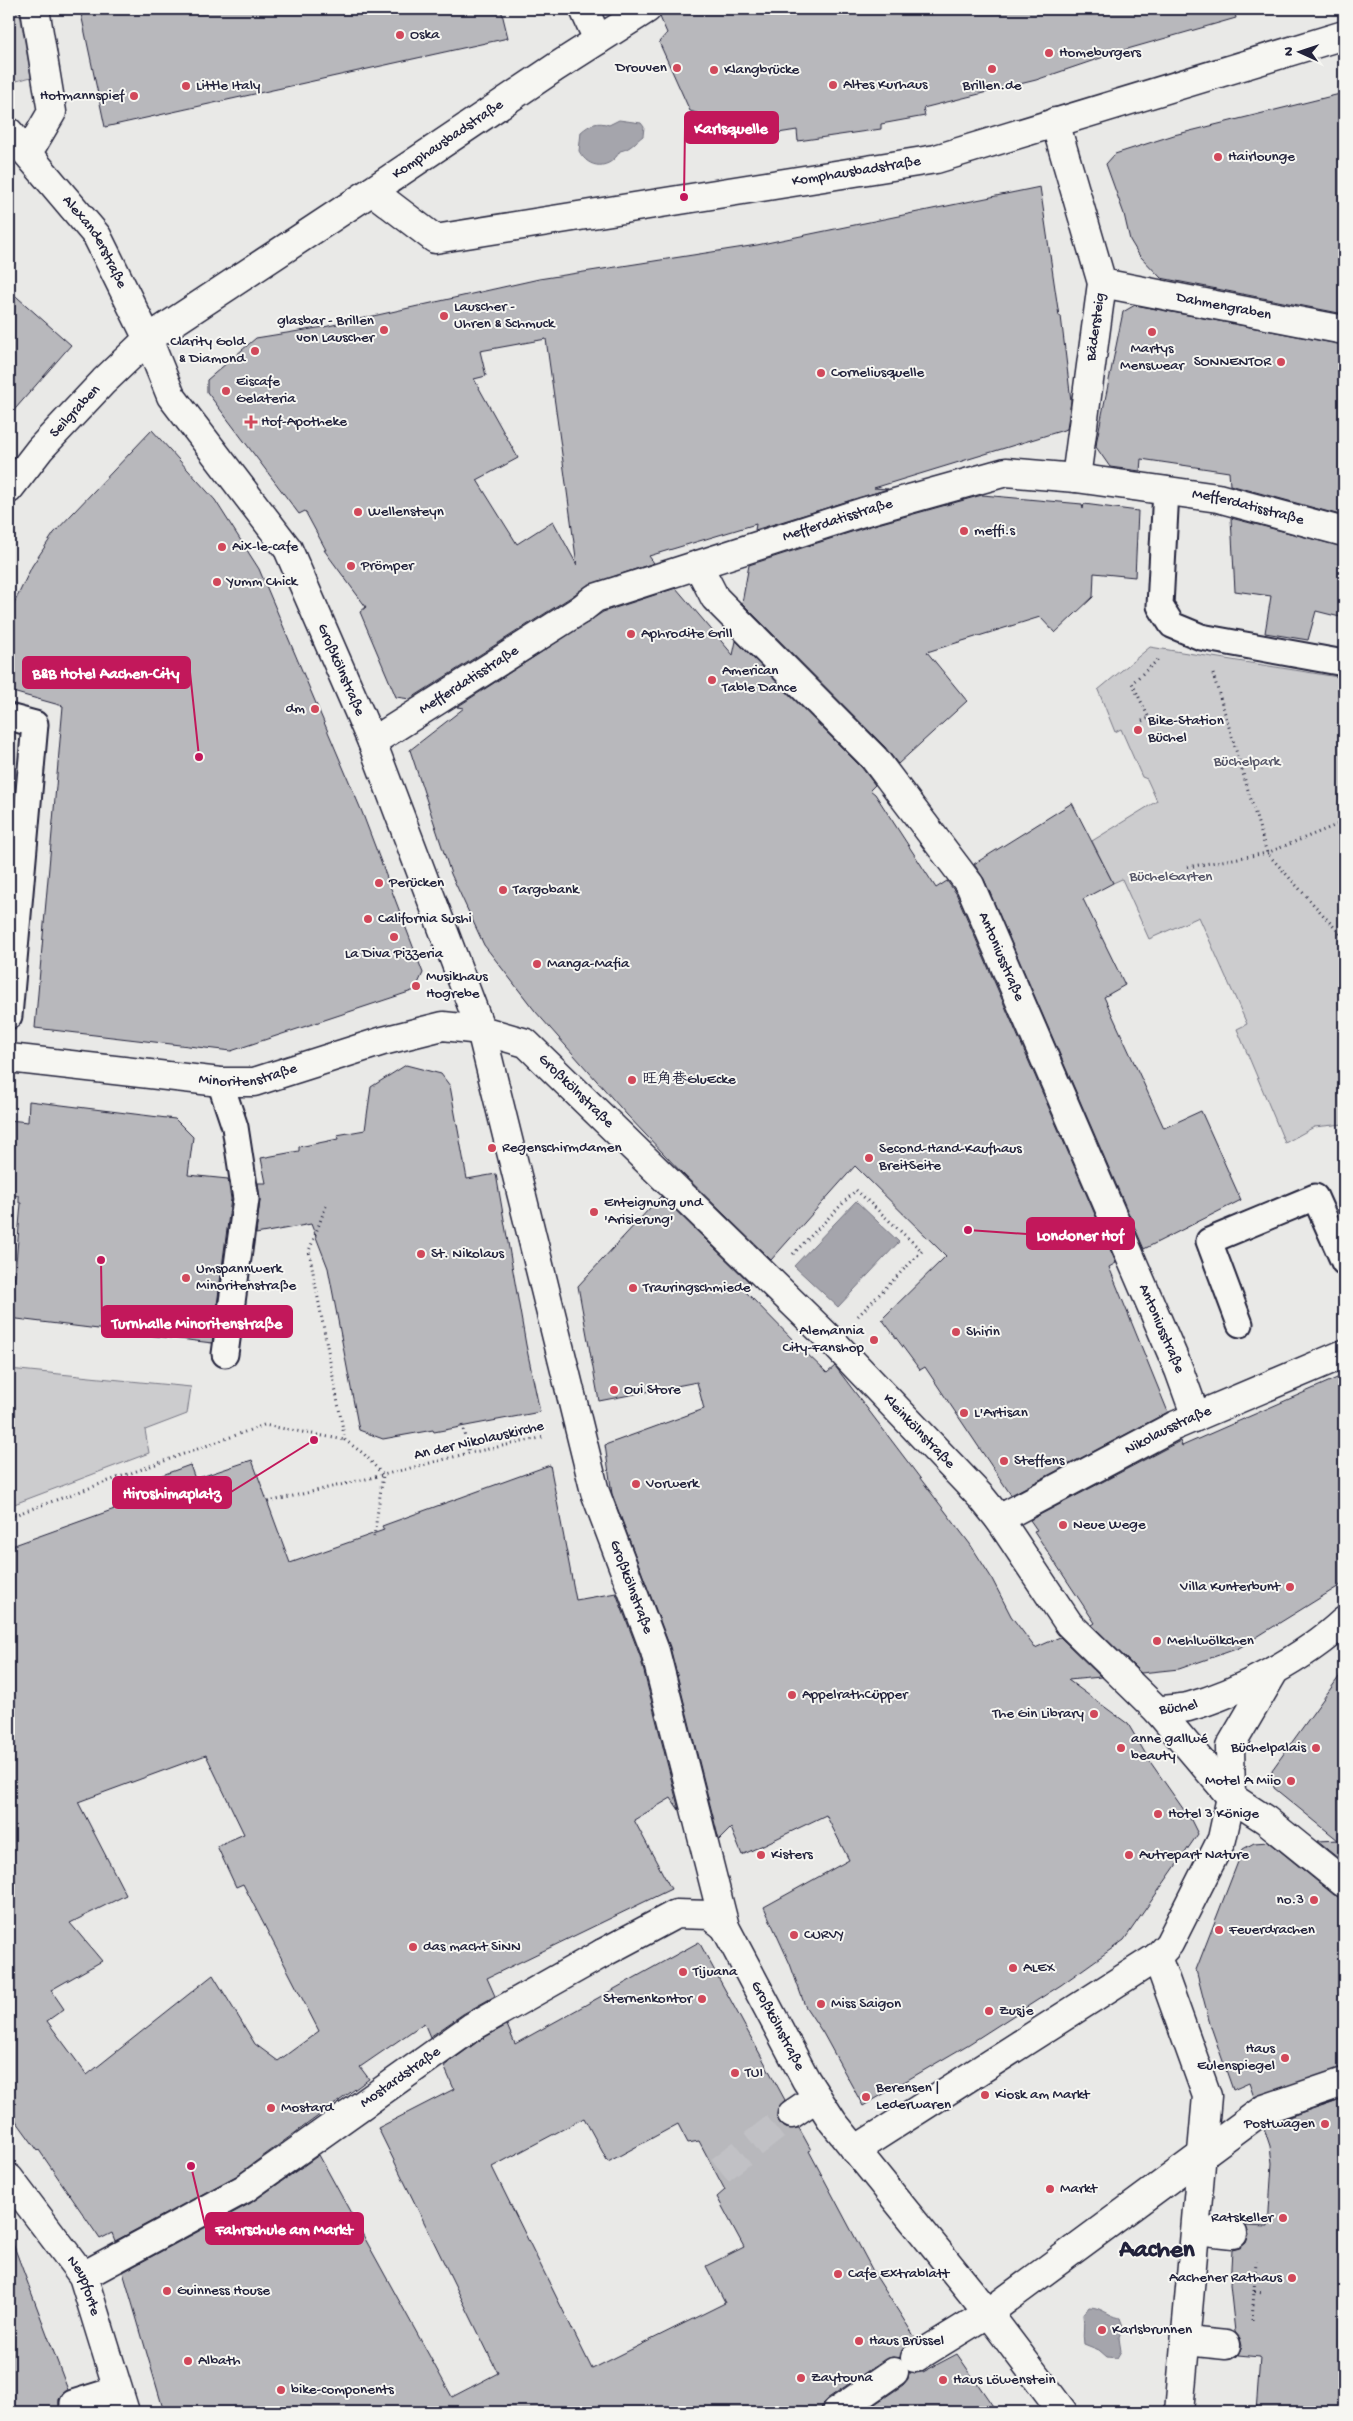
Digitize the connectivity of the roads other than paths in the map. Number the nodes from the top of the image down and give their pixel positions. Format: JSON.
{"nodes":[{"id":1,"x":35,"y":9,"type":"edge"},
{"id":2,"x":584,"y":9,"type":"edge"},
{"id":3,"x":647,"y":9,"type":"edge"},
{"id":4,"x":1344,"y":35,"type":"edge"},
{"id":5,"x":598,"y":40,"type":"junction"},
{"id":6,"x":1056,"y":122,"type":"junction"},
{"id":7,"x":9,"y":132,"type":"edge"},
{"id":8,"x":28,"y":153,"type":"junction"},
{"id":9,"x":372,"y":192,"type":"junction"},
{"id":10,"x":1102,"y":283,"type":"junction"},
{"id":11,"x":1344,"y":330,"type":"edge"},
{"id":12,"x":148,"y":339,"type":"junction"},
{"id":13,"x":1076,"y":478,"type":"junction"},
{"id":14,"x":9,"y":489,"type":"edge"},
{"id":15,"x":1166,"y":490,"type":"junction"},
{"id":16,"x":1344,"y":532,"type":"edge"},
{"id":17,"x":698,"y":565,"type":"junction"},
{"id":18,"x":1344,"y":663,"type":"edge"},
{"id":19,"x":9,"y":717,"type":"edge"},
{"id":20,"x":372,"y":742,"type":"junction"},
{"id":21,"x":9,"y":1016,"type":"edge"},
{"id":22,"x":481,"y":1030,"type":"junction"},
{"id":23,"x":9,"y":1058,"type":"edge"},
{"id":24,"x":220,"y":1082,"type":"junction"},
{"id":25,"x":658,"y":1172,"type":"joint"},
{"id":26,"x":1344,"y":1262,"type":"edge"},
{"id":27,"x":1240,"y":1324,"type":"dead end"},
{"id":28,"x":225,"y":1354,"type":"dead end"},
{"id":29,"x":1344,"y":1354,"type":"edge"},
{"id":30,"x":1196,"y":1417,"type":"junction"},
{"id":31,"x":999,"y":1519,"type":"junction"},
{"id":32,"x":1344,"y":1622,"type":"edge"},
{"id":33,"x":1275,"y":1670,"type":"junction"},
{"id":34,"x":1158,"y":1711,"type":"junction"},
{"id":35,"x":1231,"y":1797,"type":"junction"},
{"id":36,"x":1344,"y":1884,"type":"edge"},
{"id":37,"x":725,"y":1927,"type":"junction"},
{"id":38,"x":1163,"y":1950,"type":"junction"},
{"id":39,"x":1344,"y":2082,"type":"edge"},
{"id":40,"x":817,"y":2097,"type":"junction"},
{"id":41,"x":792,"y":2114,"type":"tunnel mouth"},
{"id":42,"x":855,"y":2150,"type":"junction"},
{"id":43,"x":1203,"y":2153,"type":"junction"},
{"id":44,"x":9,"y":2178,"type":"edge"},
{"id":45,"x":1196,"y":2230,"type":"junction"},
{"id":46,"x":1233,"y":2234,"type":"dead end"},
{"id":47,"x":83,"y":2276,"type":"junction"},
{"id":48,"x":988,"y":2313,"type":"junction"},
{"id":49,"x":1186,"y":2341,"type":"junction"},
{"id":50,"x":1226,"y":2345,"type":"dead end"},
{"id":51,"x":121,"y":2401,"type":"edge"},
{"id":52,"x":73,"y":2403,"type":"dead end"},
{"id":53,"x":836,"y":2412,"type":"edge"},
{"id":54,"x":1063,"y":2412,"type":"edge"},
{"id":55,"x":1179,"y":2412,"type":"edge"}],
"edges":[{"from":1,"to":8,"type":"street"},
{"from":2,"to":5,"type":"street"},
{"from":3,"to":5,"type":"street","name":"Komphausbadstraße"},
{"from":4,"to":6,"type":"street","name":"Komphausbadstraße"},
{"from":5,"to":9,"type":"street","name":"Komphausbadstraße"},
{"from":6,"to":9,"type":"street","name":"Komphausbadstraße"},
{"from":6,"to":10,"type":"street","name":"Bädersteig"},
{"from":7,"to":8,"type":"street","name":"Alexanderstraße"},
{"from":8,"to":12,"type":"street","name":"Alexanderstraße"},
{"from":9,"to":12,"type":"street","name":"Komphausbadstraße"},
{"from":10,"to":11,"type":"street","name":"Dahmengraben"},
{"from":10,"to":13,"type":"street","name":"Bädersteig"},
{"from":12,"to":14,"type":"street","name":"Seilgraben"},
{"from":12,"to":20,"type":"street","name":"Großkölnstraße"},
{"from":13,"to":15,"type":"street","name":"Mefferdatisstraße"},
{"from":13,"to":17,"type":"street","name":"Mefferdatisstraße"},
{"from":15,"to":16,"type":"street","name":"Mefferdatisstraße"},
{"from":15,"to":18,"type":"lane"},
{"from":17,"to":20,"type":"street","name":"Mefferdatisstraße"},
{"from":17,"to":30,"type":"street","name":"Antoniusstraße"},
{"from":19,"to":21,"type":"lane"},
{"from":20,"to":22,"type":"street","name":"Großkölnstraße"},
{"from":22,"to":24,"type":"street","name":"Minoritenstraße"},
{"from":22,"to":25,"type":"street","name":"Großkölnstraße"},
{"from":22,"to":37,"type":"street","name":"Großkölnstraße"},
{"from":23,"to":24,"type":"street","name":"Minoritenstraße"},
{"from":24,"to":28,"type":"lane"},
{"from":25,"to":31,"type":"street","name":"Kleinkölnstraße"},
{"from":26,"to":27,"type":"lane"},
{"from":29,"to":30,"type":"street","name":"Nikolausstraße"},
{"from":30,"to":31,"type":"street","name":"Nikolausstraße"},
{"from":31,"to":34,"type":"street","name":"Kleinkölnstraße"},
{"from":32,"to":33,"type":"street","name":"Büchel"},
{"from":33,"to":34,"type":"street","name":"Büchel"},
{"from":33,"to":35,"type":"street","name":"Büchel"},
{"from":34,"to":35,"type":"street","name":"Büchel"},
{"from":35,"to":36,"type":"street"},
{"from":35,"to":38,"type":"street","name":"Büchel"},
{"from":37,"to":40,"type":"street","name":"Großkölnstraße"},
{"from":37,"to":47,"type":"street","name":"Mostardstraße"},
{"from":38,"to":42,"type":"street"},
{"from":38,"to":43,"type":"street"},
{"from":39,"to":43,"type":"street"},
{"from":40,"to":41,"type":"street"},
{"from":40,"to":42,"type":"street","name":"Großkölnstraße"},
{"from":42,"to":48,"type":"street"},
{"from":43,"to":45,"type":"street"},
{"from":43,"to":48,"type":"street"},
{"from":44,"to":47,"type":"street","name":"Neupforte"},
{"from":45,"to":46,"type":"street"},
{"from":45,"to":49,"type":"street"},
{"from":47,"to":51,"type":"street","name":"Neupforte"},
{"from":48,"to":53,"type":"street"},
{"from":48,"to":54,"type":"street"},
{"from":49,"to":50,"type":"street"},
{"from":49,"to":55,"type":"street"},
{"from":51,"to":52,"type":"lane"}]}
